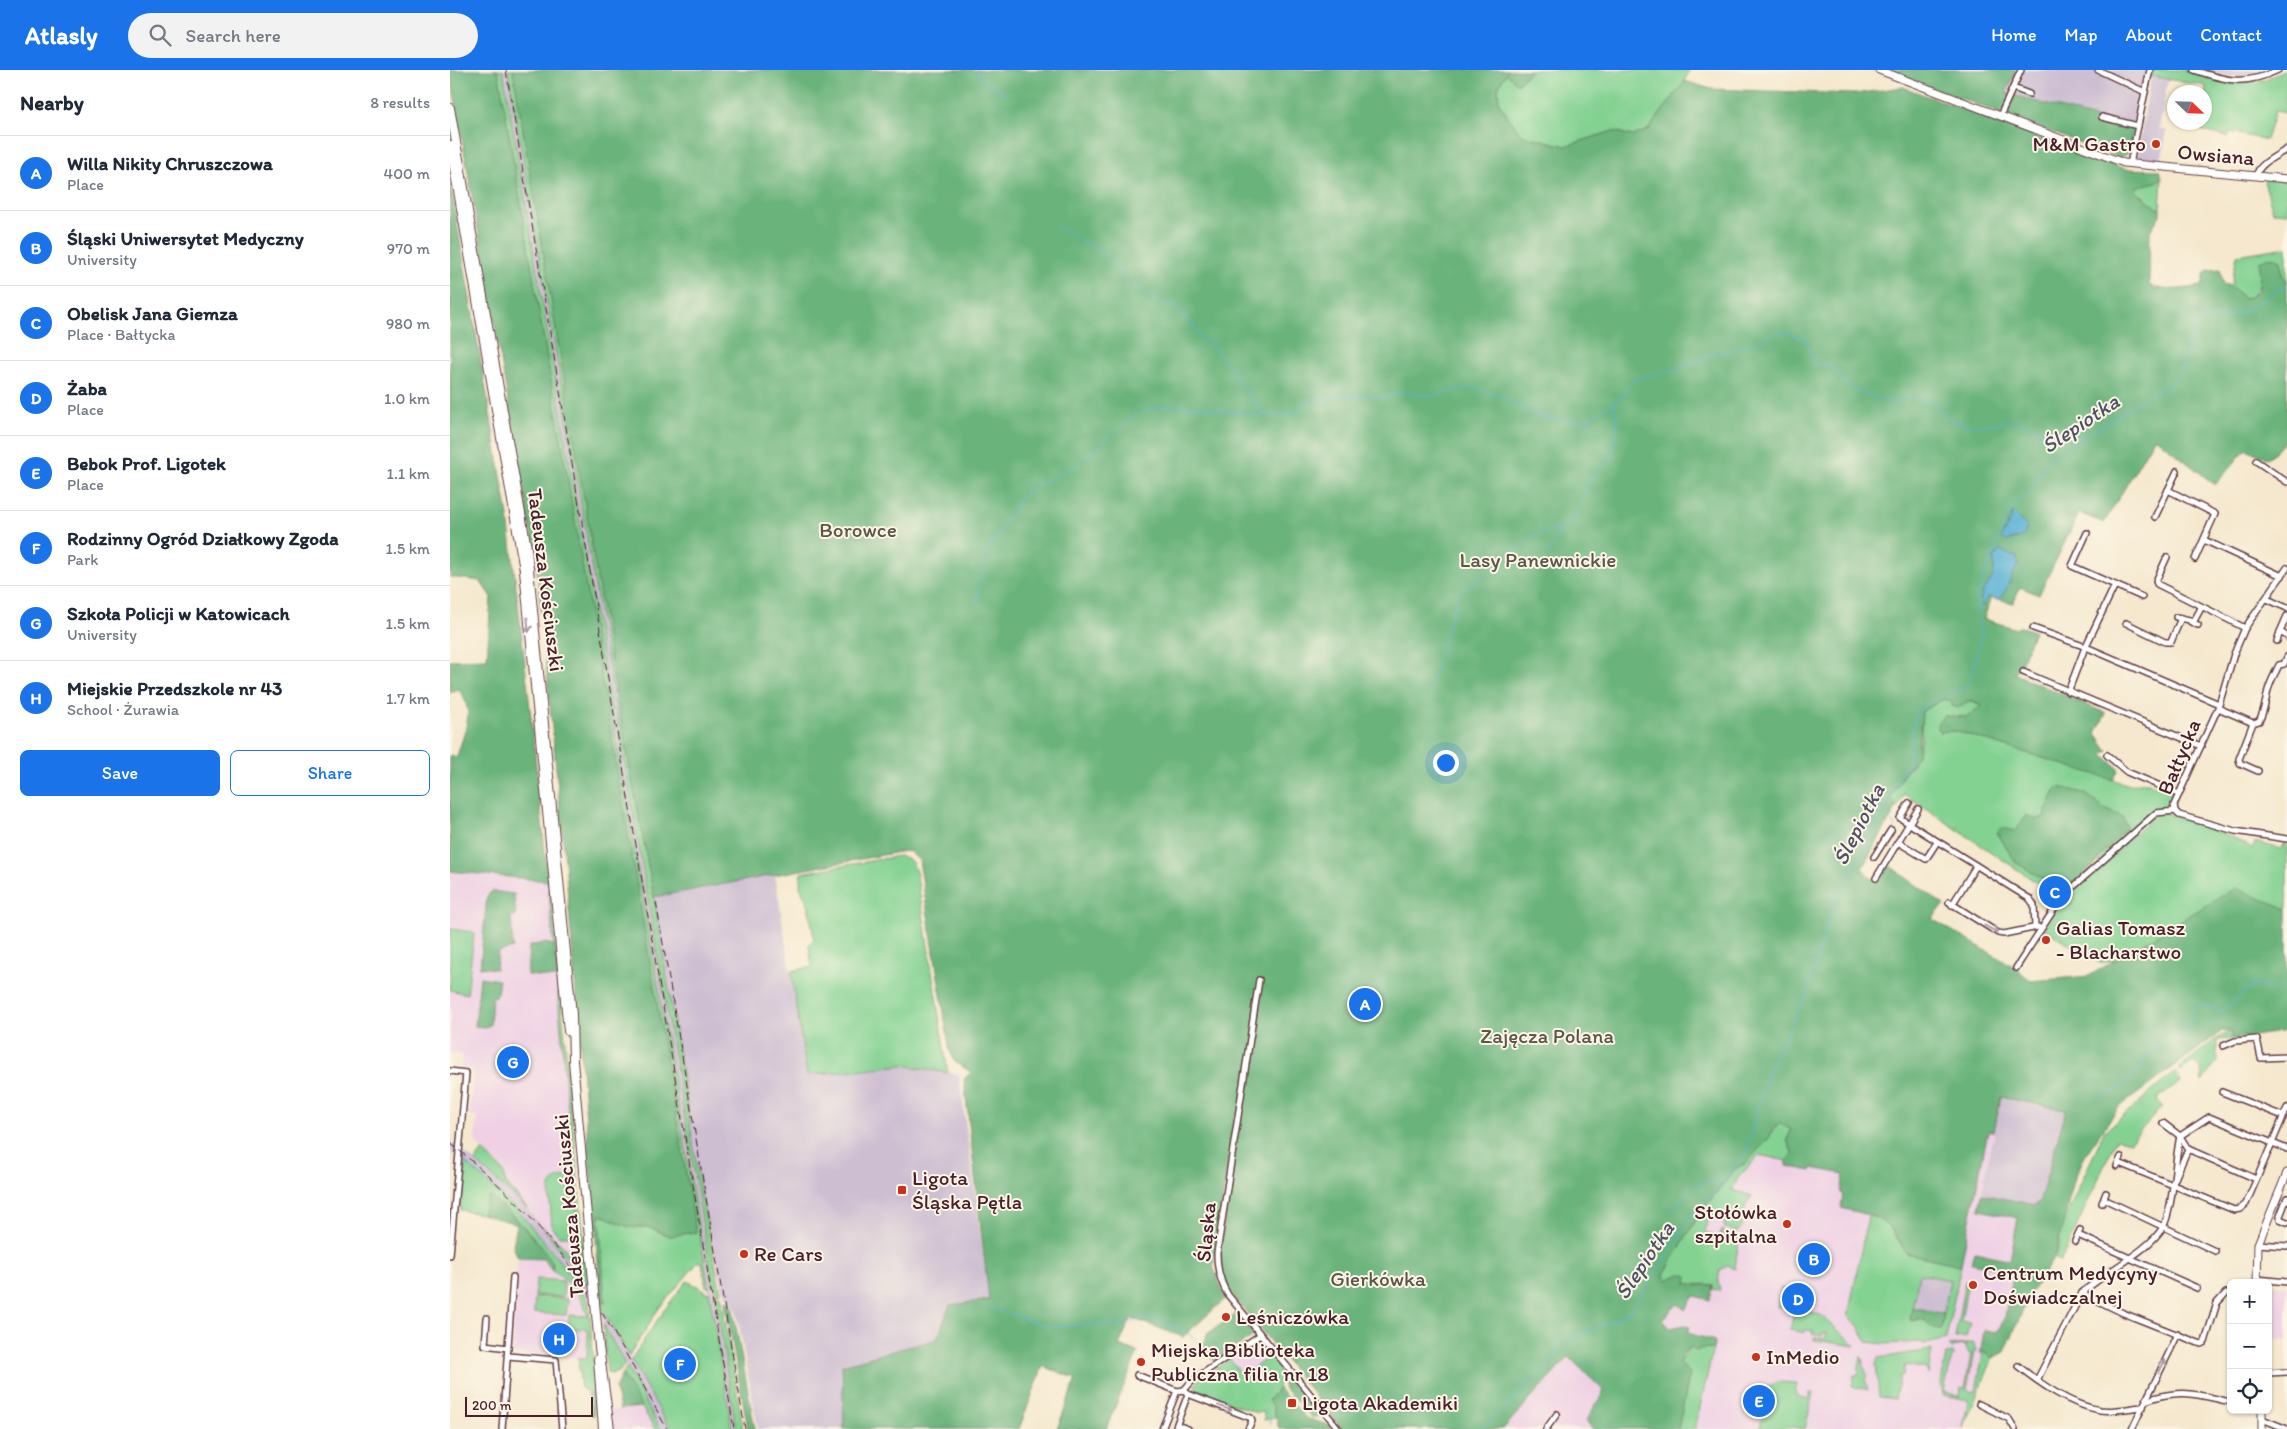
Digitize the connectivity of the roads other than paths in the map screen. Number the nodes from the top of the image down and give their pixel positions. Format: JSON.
{"nodes":[{"id":1,"x":1879,"y":70,"type":"edge"},
{"id":2,"x":2021,"y":70,"type":"edge"},
{"id":3,"x":2098,"y":70,"type":"edge"},
{"id":4,"x":2150,"y":70,"type":"edge"},
{"id":5,"x":2194,"y":70,"type":"edge"},
{"id":6,"x":2278,"y":70,"type":"edge"},
{"id":7,"x":2013,"y":88,"type":"junction"},
{"id":8,"x":2146,"y":92,"type":"junction"},
{"id":9,"x":2029,"y":94,"type":"dead end"},
{"id":10,"x":450,"y":108,"type":"edge"},
{"id":11,"x":2000,"y":116,"type":"junction"},
{"id":12,"x":2102,"y":117,"type":"dead end"},
{"id":13,"x":2138,"y":126,"type":"junction"},
{"id":14,"x":450,"y":145,"type":"edge"},
{"id":15,"x":2287,"y":149,"type":"edge"},
{"id":16,"x":2130,"y":164,"type":"junction"},
{"id":17,"x":2256,"y":176,"type":"junction"},
{"id":18,"x":2287,"y":179,"type":"edge"},
{"id":19,"x":2256,"y":461,"type":"dead end"},
{"id":20,"x":2177,"y":471,"type":"dead end"},
{"id":21,"x":2287,"y":482,"type":"edge"},
{"id":22,"x":2168,"y":490,"type":"junction"},
{"id":23,"x":2155,"y":517,"type":"dead end"},
{"id":24,"x":2087,"y":533,"type":"dead end"},
{"id":25,"x":2204,"y":540,"type":"junction"},
{"id":26,"x":2167,"y":557,"type":"dead end"},
{"id":27,"x":2195,"y":559,"type":"dead end"},
{"id":28,"x":2287,"y":568,"type":"edge"},
{"id":29,"x":2282,"y":576,"type":"junction"},
{"id":30,"x":2115,"y":585,"type":"junction"},
{"id":31,"x":2142,"y":597,"type":"dead end"},
{"id":32,"x":2267,"y":599,"type":"junction"},
{"id":33,"x":2201,"y":608,"type":"junction"},
{"id":34,"x":2287,"y":608,"type":"edge"},
{"id":35,"x":2287,"y":616,"type":"edge"},
{"id":36,"x":2126,"y":622,"type":"dead end"},
{"id":37,"x":2191,"y":622,"type":"junction"},
{"id":38,"x":2198,"y":625,"type":"dead end"},
{"id":39,"x":2033,"y":628,"type":"dead end"},
{"id":40,"x":2245,"y":628,"type":"junction"},
{"id":41,"x":2280,"y":632,"type":"junction"},
{"id":42,"x":2287,"y":636,"type":"edge"},
{"id":43,"x":2277,"y":641,"type":"dead end"},
{"id":44,"x":2086,"y":647,"type":"junction"},
{"id":45,"x":2287,"y":657,"type":"edge"},
{"id":46,"x":2023,"y":672,"type":"dead end"},
{"id":47,"x":2068,"y":692,"type":"junction"},
{"id":48,"x":2219,"y":706,"type":"junction"},
{"id":49,"x":2253,"y":723,"type":"junction"},
{"id":50,"x":2201,"y":746,"type":"junction"},
{"id":51,"x":2107,"y":755,"type":"dead end"},
{"id":52,"x":2258,"y":771,"type":"dead end"},
{"id":53,"x":2179,"y":794,"type":"junction"},
{"id":54,"x":1909,"y":803,"type":"dead end"},
{"id":55,"x":1918,"y":809,"type":"dead end"},
{"id":56,"x":2174,"y":811,"type":"junction"},
{"id":57,"x":1909,"y":824,"type":"junction"},
{"id":58,"x":1890,"y":830,"type":"dead end"},
{"id":59,"x":2287,"y":839,"type":"edge"},
{"id":60,"x":1898,"y":842,"type":"junction"},
{"id":61,"x":1937,"y":842,"type":"junction"},
{"id":62,"x":1878,"y":851,"type":"junction"},
{"id":63,"x":1874,"y":857,"type":"dead end"},
{"id":64,"x":1888,"y":858,"type":"junction"},
{"id":65,"x":1976,"y":866,"type":"junction"},
{"id":66,"x":1876,"y":878,"type":"dead end"},
{"id":67,"x":2038,"y":928,"type":"junction"},
{"id":68,"x":2016,"y":968,"type":"dead end"},
{"id":69,"x":1260,"y":980,"type":"dead end"},
{"id":70,"x":2223,"y":1046,"type":"dead end"},
{"id":71,"x":2287,"y":1057,"type":"edge"},
{"id":72,"x":573,"y":1061,"type":"junction"},
{"id":73,"x":451,"y":1071,"type":"edge"},
{"id":74,"x":2222,"y":1092,"type":"dead end"},
{"id":75,"x":2287,"y":1108,"type":"edge"},
{"id":76,"x":2283,"y":1116,"type":"junction"},
{"id":77,"x":2163,"y":1123,"type":"dead end"},
{"id":78,"x":2180,"y":1136,"type":"junction"},
{"id":79,"x":2272,"y":1143,"type":"junction"},
{"id":80,"x":2287,"y":1149,"type":"edge"},
{"id":81,"x":2188,"y":1150,"type":"junction"},
{"id":82,"x":2119,"y":1162,"type":"dead end"},
{"id":83,"x":2287,"y":1173,"type":"edge"},
{"id":84,"x":2256,"y":1179,"type":"junction"},
{"id":85,"x":2285,"y":1182,"type":"edge"},
{"id":86,"x":2172,"y":1183,"type":"junction"},
{"id":87,"x":2106,"y":1193,"type":"dead end"},
{"id":88,"x":2287,"y":1198,"type":"edge"},
{"id":89,"x":452,"y":1211,"type":"edge"},
{"id":90,"x":2287,"y":1222,"type":"edge"},
{"id":91,"x":2164,"y":1226,"type":"junction"},
{"id":92,"x":2075,"y":1241,"type":"dead end"},
{"id":93,"x":2258,"y":1244,"type":"junction"},
{"id":94,"x":2287,"y":1246,"type":"edge"},
{"id":95,"x":2216,"y":1251,"type":"dead end"},
{"id":96,"x":450,"y":1255,"type":"edge"},
{"id":97,"x":2128,"y":1258,"type":"junction"},
{"id":98,"x":513,"y":1277,"type":"dead end"},
{"id":99,"x":2257,"y":1279,"type":"edge"},
{"id":100,"x":2272,"y":1282,"type":"edge"},
{"id":101,"x":2287,"y":1282,"type":"edge"},
{"id":102,"x":2197,"y":1288,"type":"dead end"},
{"id":103,"x":2227,"y":1293,"type":"edge"},
{"id":104,"x":2082,"y":1294,"type":"junction"},
{"id":105,"x":487,"y":1318,"type":"dead end"},
{"id":106,"x":2178,"y":1334,"type":"junction"},
{"id":107,"x":1260,"y":1335,"type":"junction"},
{"id":108,"x":599,"y":1347,"type":"junction"},
{"id":109,"x":508,"y":1348,"type":"junction"},
{"id":110,"x":508,"y":1356,"type":"junction"},
{"id":111,"x":2018,"y":1366,"type":"dead end"},
{"id":112,"x":2287,"y":1372,"type":"edge"},
{"id":113,"x":2272,"y":1373,"type":"edge"},
{"id":114,"x":1137,"y":1375,"type":"dead end"},
{"id":115,"x":2037,"y":1380,"type":"junction"},
{"id":116,"x":1177,"y":1391,"type":"junction"},
{"id":117,"x":1186,"y":1392,"type":"junction"},
{"id":118,"x":2148,"y":1400,"type":"junction"},
{"id":119,"x":2227,"y":1401,"type":"edge"},
{"id":120,"x":1979,"y":1404,"type":"dead end"},
{"id":121,"x":2143,"y":1407,"type":"junction"},
{"id":122,"x":1557,"y":1414,"type":"dead end"},
{"id":123,"x":2262,"y":1414,"type":"edge"},
{"id":124,"x":2262,"y":1419,"type":"junction"},
{"id":125,"x":1176,"y":1427,"type":"edge"},
{"id":126,"x":502,"y":1429,"type":"edge"},
{"id":127,"x":562,"y":1429,"type":"edge"},
{"id":128,"x":603,"y":1429,"type":"edge"},
{"id":129,"x":610,"y":1429,"type":"edge"},
{"id":130,"x":1162,"y":1429,"type":"edge"},
{"id":131,"x":1188,"y":1429,"type":"edge"},
{"id":132,"x":1248,"y":1429,"type":"edge"},
{"id":133,"x":1339,"y":1429,"type":"edge"},
{"id":134,"x":1546,"y":1429,"type":"edge"},
{"id":135,"x":2015,"y":1429,"type":"edge"},
{"id":136,"x":2132,"y":1429,"type":"edge"},
{"id":137,"x":2262,"y":1429,"type":"edge"},
{"id":138,"x":2287,"y":1429,"type":"edge"}],
"edges":[{"from":1,"to":11,"type":"street","name":"Owsiana"},
{"from":2,"to":7,"type":"street"},
{"from":3,"to":8,"type":"street"},
{"from":4,"to":8,"type":"street"},
{"from":5,"to":6,"type":"street"},
{"from":7,"to":9,"type":"street"},
{"from":7,"to":11,"type":"street"},
{"from":8,"to":13,"type":"street"},
{"from":10,"to":72,"type":"main road","name":"Tadeusza Kościuszki"},
{"from":11,"to":16,"type":"street","name":"Owsiana"},
{"from":12,"to":13,"type":"street"},
{"from":13,"to":16,"type":"street"},
{"from":14,"to":72,"type":"main road","name":"Tadeusza Kościuszki","one_way":true},
{"from":15,"to":17,"type":"street"},
{"from":16,"to":17,"type":"street","name":"Owsiana"},
{"from":17,"to":18,"type":"street","name":"Owsiana"},
{"from":19,"to":21,"type":"street"},
{"from":20,"to":22,"type":"street"},
{"from":22,"to":23,"type":"street"},
{"from":22,"to":25,"type":"street"},
{"from":24,"to":30,"type":"street"},
{"from":25,"to":27,"type":"street"},
{"from":25,"to":29,"type":"street"},
{"from":26,"to":33,"type":"street"},
{"from":28,"to":29,"type":"street","name":"Bałtycka"},
{"from":29,"to":32,"type":"street","name":"Bałtycka"},
{"from":30,"to":31,"type":"street"},
{"from":30,"to":44,"type":"street"},
{"from":32,"to":34,"type":"street"},
{"from":32,"to":40,"type":"street","name":"Bałtycka"},
{"from":33,"to":37,"type":"street"},
{"from":33,"to":40,"type":"street"},
{"from":35,"to":41,"type":"street"},
{"from":36,"to":37,"type":"street"},
{"from":37,"to":38,"type":"street"},
{"from":39,"to":44,"type":"street"},
{"from":40,"to":48,"type":"street","name":"Bałtycka"},
{"from":41,"to":42,"type":"street"},
{"from":41,"to":43,"type":"street"},
{"from":44,"to":47,"type":"street"},
{"from":44,"to":48,"type":"street"},
{"from":45,"to":49,"type":"street"},
{"from":46,"to":47,"type":"street"},
{"from":47,"to":50,"type":"street"},
{"from":48,"to":49,"type":"street"},
{"from":48,"to":50,"type":"street","name":"Bałtycka"},
{"from":49,"to":52,"type":"street"},
{"from":50,"to":53,"type":"street","name":"Bałtycka"},
{"from":51,"to":53,"type":"street"},
{"from":53,"to":56,"type":"street","name":"Bałtycka"},
{"from":54,"to":57,"type":"street"},
{"from":55,"to":57,"type":"street"},
{"from":56,"to":59,"type":"street"},
{"from":56,"to":67,"type":"street","name":"Bałtycka"},
{"from":57,"to":60,"type":"street"},
{"from":57,"to":61,"type":"street"},
{"from":58,"to":62,"type":"street"},
{"from":60,"to":61,"type":"street"},
{"from":60,"to":64,"type":"street"},
{"from":61,"to":65,"type":"street"},
{"from":62,"to":63,"type":"street"},
{"from":62,"to":64,"type":"street"},
{"from":64,"to":66,"type":"street"},
{"from":65,"to":67,"type":"street"},
{"from":65,"to":67,"type":"street","one_way":true},
{"from":67,"to":68,"type":"street","name":"Bałtycka"},
{"from":69,"to":107,"type":"street","name":"Śląska"},
{"from":70,"to":71,"type":"street"},
{"from":72,"to":108,"type":"main road","name":"Tadeusza Kościuszki","bridge":true},
{"from":73,"to":89,"type":"street"},
{"from":74,"to":76,"type":"street"},
{"from":75,"to":76,"type":"street"},
{"from":76,"to":79,"type":"street"},
{"from":77,"to":78,"type":"street"},
{"from":78,"to":79,"type":"street"},
{"from":78,"to":81,"type":"street"},
{"from":78,"to":86,"type":"street"},
{"from":79,"to":80,"type":"street"},
{"from":79,"to":84,"type":"street"},
{"from":81,"to":84,"type":"street"},
{"from":81,"to":86,"type":"street"},
{"from":82,"to":86,"type":"street"},
{"from":83,"to":85,"type":"street"},
{"from":84,"to":86,"type":"street"},
{"from":85,"to":93,"type":"street"},
{"from":86,"to":91,"type":"street"},
{"from":87,"to":91,"type":"street"},
{"from":88,"to":90,"type":"street"},
{"from":89,"to":96,"type":"street"},
{"from":91,"to":95,"type":"street"},
{"from":91,"to":97,"type":"street"},
{"from":92,"to":97,"type":"street"},
{"from":93,"to":94,"type":"street"},
{"from":93,"to":99,"type":"street"},
{"from":97,"to":102,"type":"street"},
{"from":97,"to":104,"type":"street"},
{"from":98,"to":109,"type":"street"},
{"from":100,"to":101,"type":"street"},
{"from":103,"to":106,"type":"street"},
{"from":104,"to":106,"type":"street"},
{"from":104,"to":115,"type":"street"},
{"from":105,"to":109,"type":"street"},
{"from":118,"to":106,"type":"street","one_way":true},
{"from":107,"to":117,"type":"street"},
{"from":107,"to":133,"type":"street","name":"Śląska"},
{"from":108,"to":128,"type":"main road","name":"Tadeusza Kościuszki"},
{"from":108,"to":129,"type":"main road","name":"Tadeusza Kościuszki"},
{"from":109,"to":110,"type":"street"},
{"from":110,"to":126,"type":"street"},
{"from":110,"to":127,"type":"street"},
{"from":111,"to":115,"type":"street"},
{"from":112,"to":113,"type":"street"},
{"from":114,"to":116,"type":"street"},
{"from":115,"to":121,"type":"street"},
{"from":116,"to":117,"type":"street"},
{"from":116,"to":130,"type":"street"},
{"from":117,"to":125,"type":"street"},
{"from":117,"to":132,"type":"street","one_way":true},
{"from":118,"to":119,"type":"street"},
{"from":118,"to":121,"type":"street"},
{"from":120,"to":135,"type":"street"},
{"from":121,"to":136,"type":"street"},
{"from":122,"to":134,"type":"street"},
{"from":123,"to":124,"type":"street"},
{"from":124,"to":137,"type":"street"},
{"from":124,"to":138,"type":"street"},
{"from":125,"to":131,"type":"street"}]}
